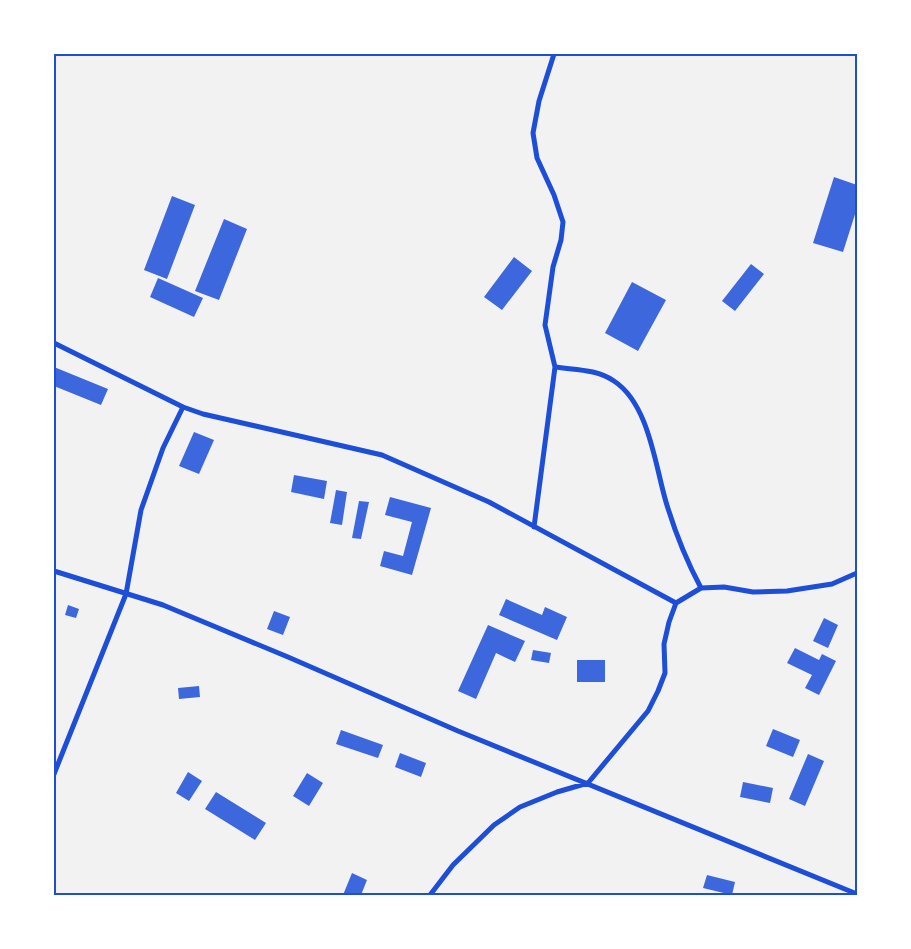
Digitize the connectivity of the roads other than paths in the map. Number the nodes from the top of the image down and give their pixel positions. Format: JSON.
{"nodes":[{"id":1,"x":554,"y":54,"type":"edge"},
{"id":2,"x":54,"y":343,"type":"edge"},
{"id":3,"x":555,"y":368,"type":"junction"},
{"id":4,"x":183,"y":407,"type":"junction"},
{"id":5,"x":534,"y":527,"type":"junction"},
{"id":6,"x":54,"y":571,"type":"edge"},
{"id":7,"x":857,"y":573,"type":"edge"},
{"id":8,"x":700,"y":588,"type":"junction"},
{"id":9,"x":126,"y":594,"type":"junction"},
{"id":10,"x":676,"y":603,"type":"junction"},
{"id":11,"x":54,"y":774,"type":"edge"},
{"id":12,"x":588,"y":783,"type":"junction"},
{"id":13,"x":857,"y":894,"type":"edge"},
{"id":14,"x":430,"y":895,"type":"edge"}],
"edges":[{"from":1,"to":3,"type":"street"},
{"from":2,"to":4,"type":"street"},
{"from":3,"to":5,"type":"street"},
{"from":3,"to":8,"type":"street"},
{"from":4,"to":5,"type":"street"},
{"from":4,"to":9,"type":"street"},
{"from":5,"to":10,"type":"street"},
{"from":6,"to":9,"type":"street"},
{"from":7,"to":8,"type":"street"},
{"from":8,"to":10,"type":"street"},
{"from":9,"to":11,"type":"street"},
{"from":9,"to":12,"type":"street"},
{"from":10,"to":12,"type":"street"},
{"from":12,"to":13,"type":"street"},
{"from":12,"to":14,"type":"street"}]}
